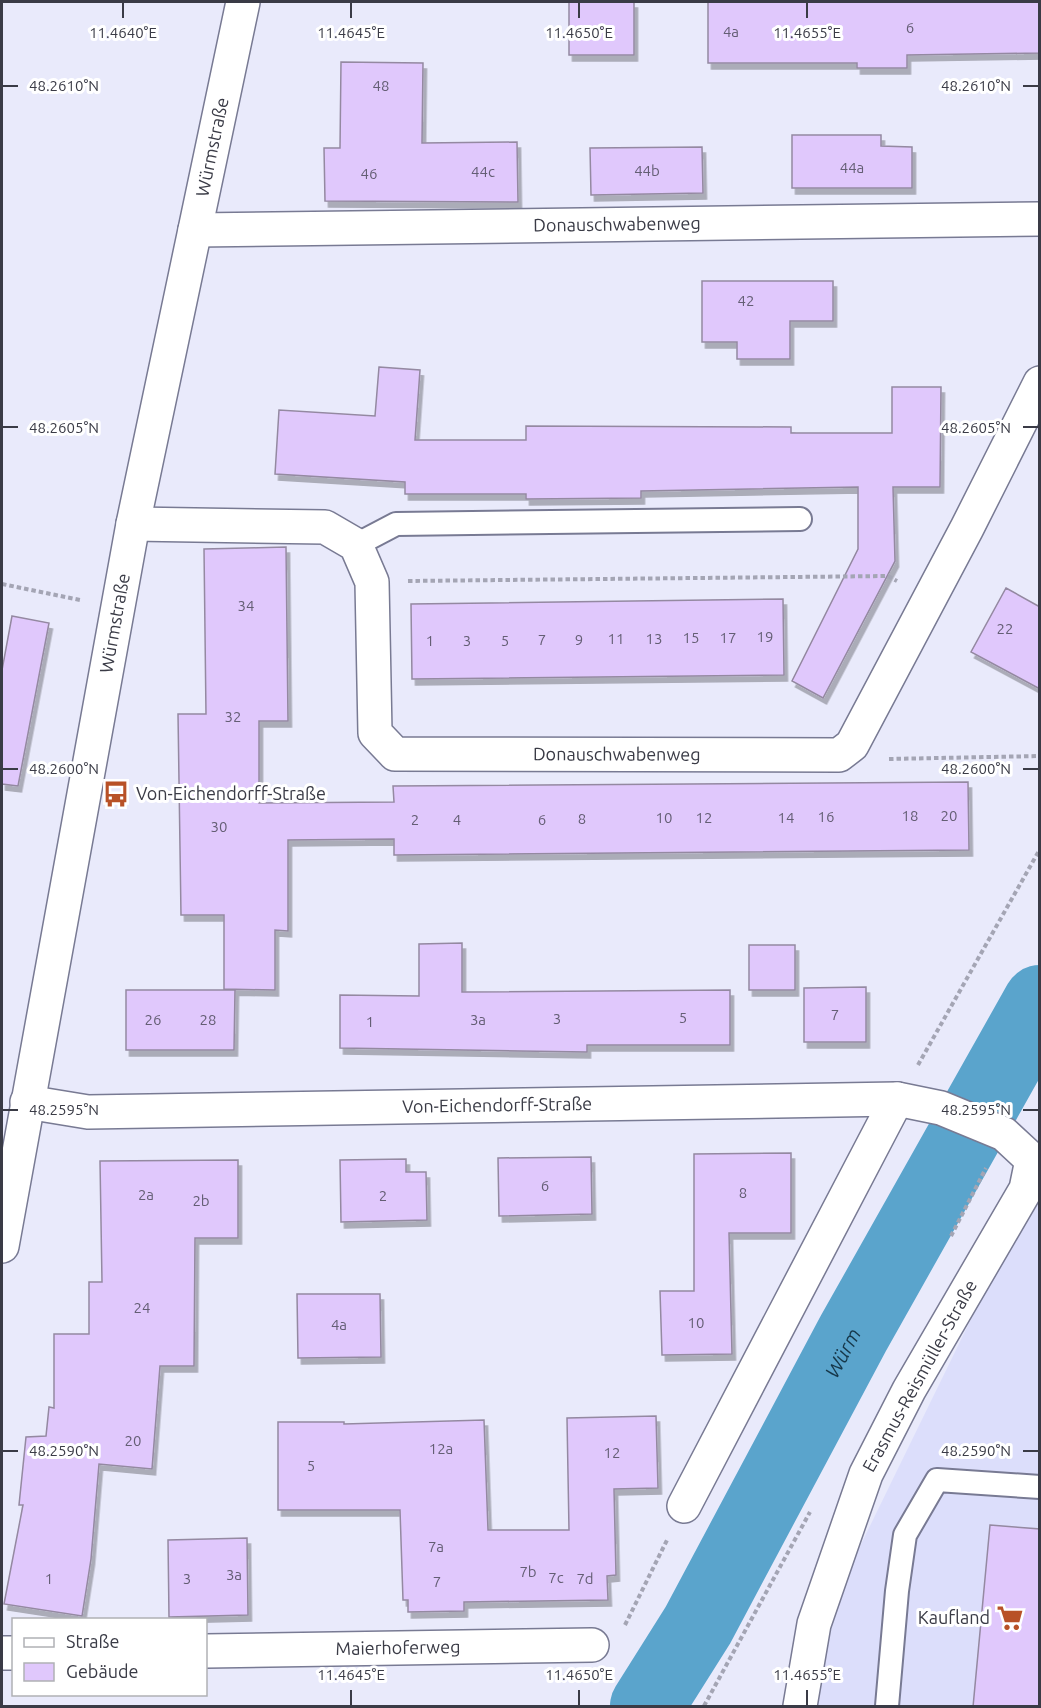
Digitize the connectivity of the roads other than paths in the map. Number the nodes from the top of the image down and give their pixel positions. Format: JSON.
{"nodes":[{"id":1,"x":243,"y":2,"type":"edge"},
{"id":2,"x":1040,"y":219,"type":"edge"},
{"id":3,"x":195,"y":230,"type":"junction"},
{"id":4,"x":1040,"y":383,"type":"edge"},
{"id":5,"x":800,"y":519,"type":"dead end"},
{"id":6,"x":133,"y":524,"type":"junction"},
{"id":7,"x":356,"y":545,"type":"junction"},
{"id":8,"x":897,"y":1099,"type":"junction"},
{"id":9,"x":27,"y":1102,"type":"junction"},
{"id":10,"x":1004,"y":1134,"type":"joint"},
{"id":11,"x":6,"y":1200,"type":"edge"},
{"id":12,"x":2,"y":1246,"type":"edge"},
{"id":13,"x":1040,"y":1487,"type":"edge"},
{"id":14,"x":684,"y":1506,"type":"road end"},
{"id":15,"x":592,"y":1646,"type":"road end"},
{"id":16,"x":207,"y":1651,"type":"edge"},
{"id":17,"x":800,"y":1707,"type":"edge"},
{"id":18,"x":887,"y":1707,"type":"edge"}],
"edges":[{"from":1,"to":3,"type":"street","name":"Würmstraße"},
{"from":2,"to":3,"type":"street","name":"Donauschwabenweg"},
{"from":3,"to":6,"type":"street","name":"Würmstraße"},
{"from":4,"to":7,"type":"street","name":"Donauschwabenweg"},
{"from":5,"to":7,"type":"lane"},
{"from":6,"to":7,"type":"street"},
{"from":6,"to":9,"type":"street","name":"Würmstraße"},
{"from":8,"to":9,"type":"street","name":"Von-Eichendorff-Straße"},
{"from":8,"to":10,"type":"street","name":"Von-Eichendorff-Straße"},
{"from":8,"to":14,"type":"street"},
{"from":9,"to":11,"type":"street","name":"Würmstraße"},
{"from":10,"to":17,"type":"street","name":"Erasmus-Reismüller-Straße"},
{"from":11,"to":12,"type":"street","name":"Würmstraße"},
{"from":13,"to":18,"type":"lane"},
{"from":15,"to":16,"type":"street","name":"Maierhoferweg"}]}
